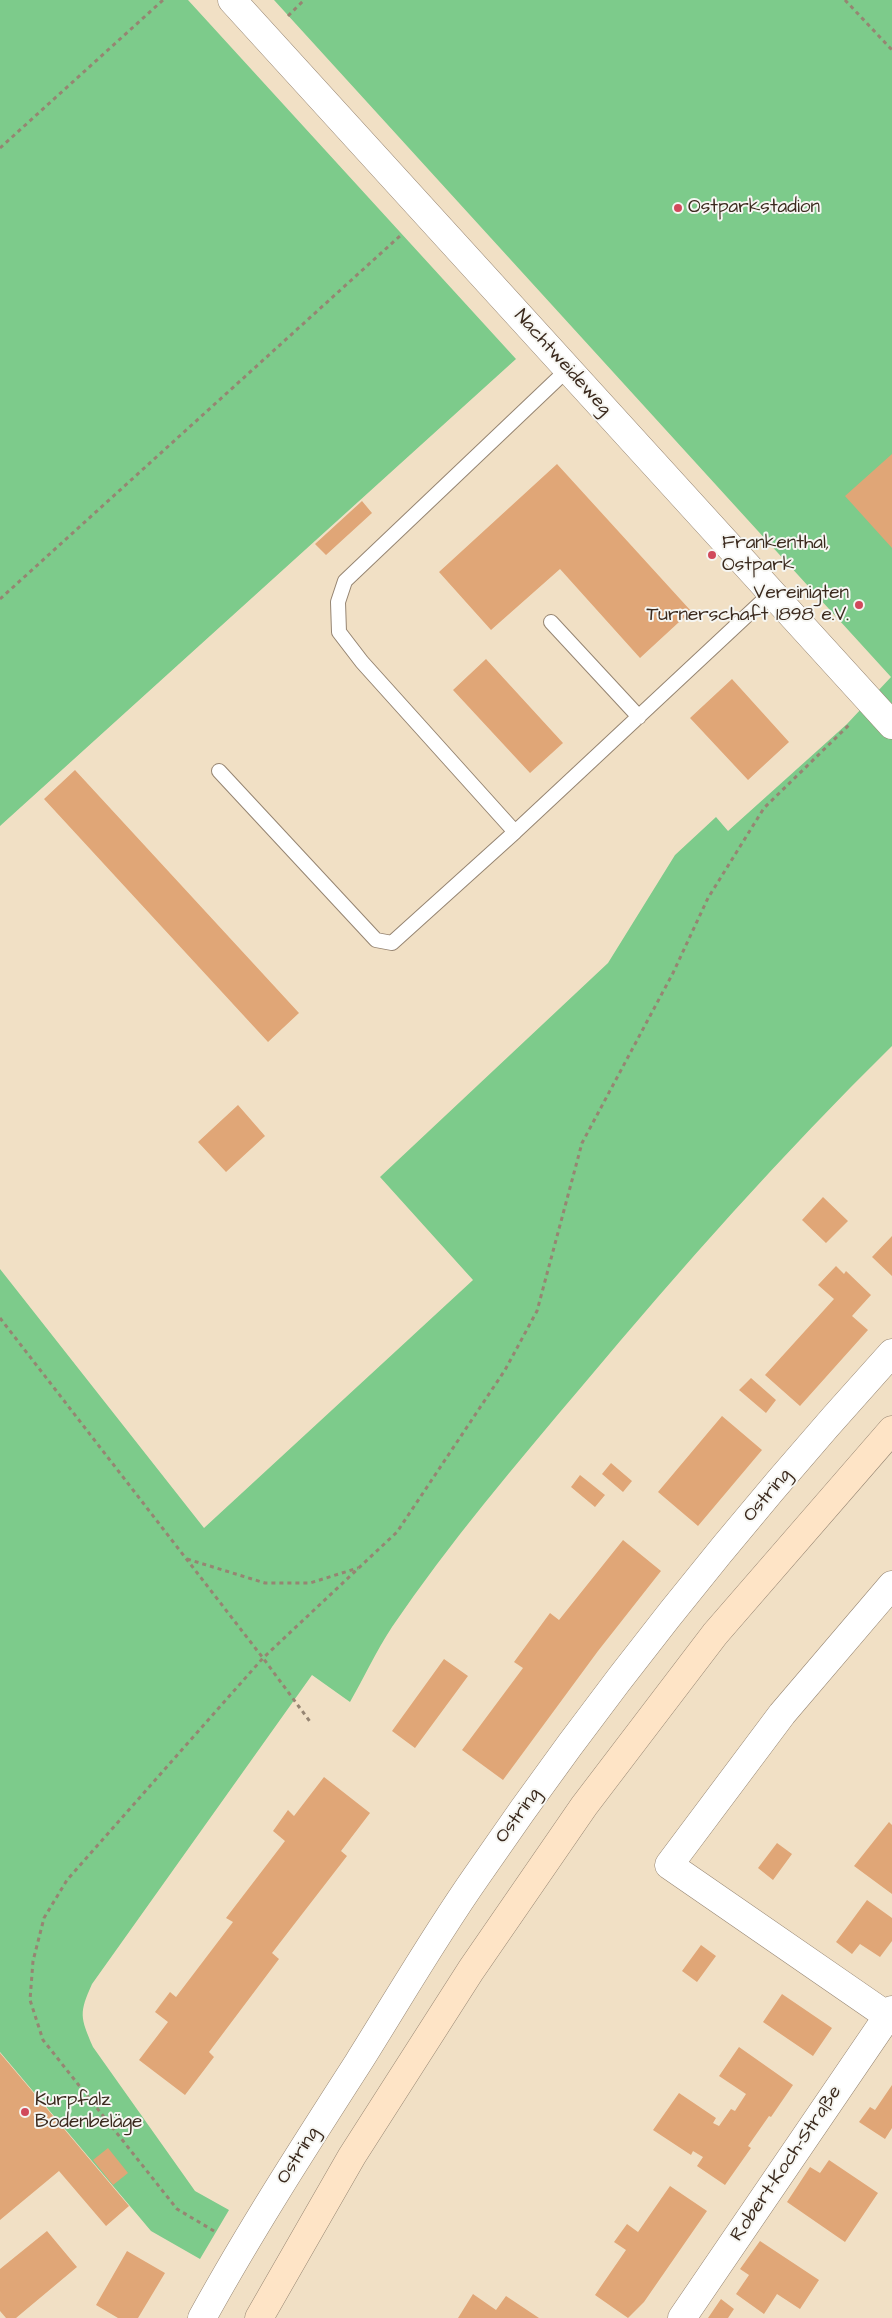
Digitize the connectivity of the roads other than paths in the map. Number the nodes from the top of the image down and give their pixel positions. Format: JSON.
{"nodes":[{"id":1,"x":232,"y":0,"type":"edge"},
{"id":2,"x":568,"y":369,"type":"junction"},
{"id":3,"x":771,"y":593,"type":"junction"},
{"id":4,"x":551,"y":622,"type":"dead end"},
{"id":5,"x":639,"y":716,"type":"junction"},
{"id":6,"x":892,"y":725,"type":"edge"},
{"id":7,"x":219,"y":771,"type":"dead end"},
{"id":8,"x":515,"y":832,"type":"junction"},
{"id":9,"x":892,"y":1354,"type":"edge"},
{"id":10,"x":892,"y":1430,"type":"edge"},
{"id":11,"x":892,"y":1585,"type":"edge"},
{"id":12,"x":890,"y":2015,"type":"edge"},
{"id":13,"x":202,"y":2318,"type":"edge"},
{"id":14,"x":259,"y":2318,"type":"edge"},
{"id":15,"x":682,"y":2318,"type":"edge"}],
"edges":[{"from":1,"to":2,"type":"street","name":"Nachtweideweg"},
{"from":2,"to":3,"type":"street","name":"Nachtweideweg"},
{"from":2,"to":8,"type":"lane"},
{"from":3,"to":5,"type":"lane"},
{"from":3,"to":6,"type":"street","name":"Nachtweideweg"},
{"from":4,"to":5,"type":"lane"},
{"from":5,"to":8,"type":"lane"},
{"from":7,"to":8,"type":"lane"},
{"from":9,"to":13,"type":"street","name":"Ostring"},
{"from":10,"to":14,"type":"main road"},
{"from":11,"to":12,"type":"street"},
{"from":12,"to":15,"type":"street","name":"Robert-Koch-Straße"}]}
